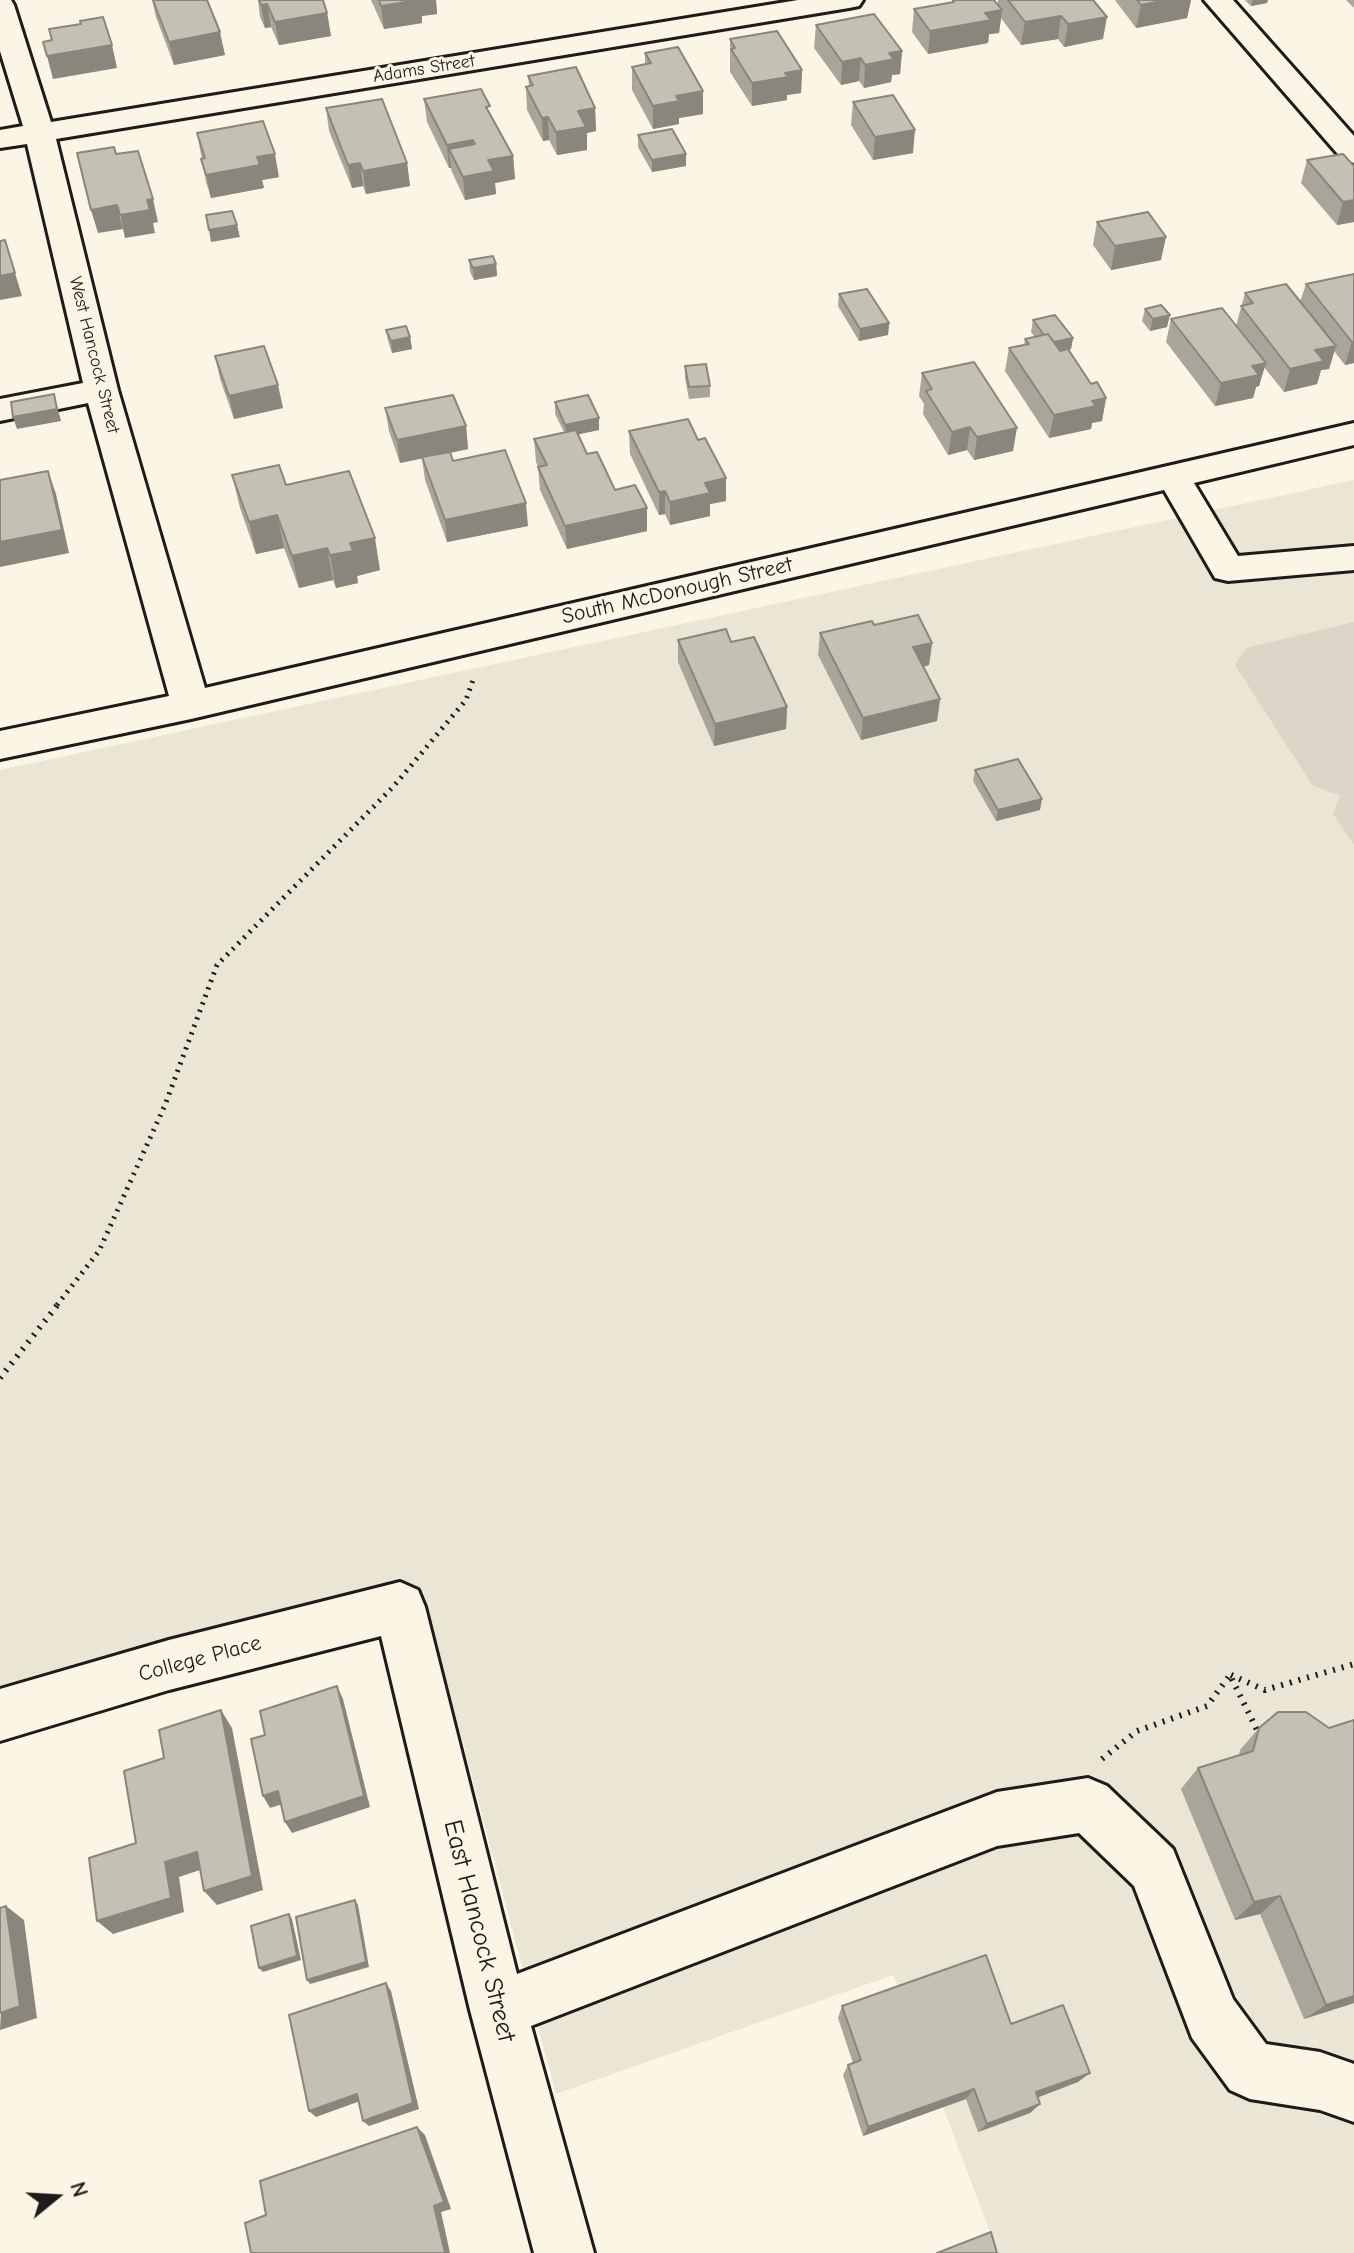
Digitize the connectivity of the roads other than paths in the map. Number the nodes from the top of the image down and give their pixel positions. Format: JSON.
{"nodes":[{"id":1,"x":849,"y":0,"type":"edge"},
{"id":2,"x":1218,"y":0,"type":"edge"},
{"id":3,"x":0,"y":5,"type":"edge"},
{"id":4,"x":39,"y":131,"type":"junction"},
{"id":5,"x":0,"y":139,"type":"edge"},
{"id":6,"x":1354,"y":154,"type":"edge"},
{"id":7,"x":101,"y":390,"type":"junction"},
{"id":8,"x":0,"y":410,"type":"edge"},
{"id":9,"x":1354,"y":434,"type":"edge"},
{"id":10,"x":1172,"y":474,"type":"junction"},
{"id":11,"x":1354,"y":558,"type":"edge"},
{"id":12,"x":191,"y":705,"type":"junction"},
{"id":13,"x":0,"y":745,"type":"edge"},
{"id":14,"x":400,"y":1607,"type":"joint"},
{"id":15,"x":0,"y":1715,"type":"edge"},
{"id":16,"x":498,"y":2010,"type":"junction"},
{"id":17,"x":1354,"y":2093,"type":"edge"},
{"id":18,"x":564,"y":2253,"type":"edge"}],
"edges":[{"from":1,"to":4,"type":"street","name":"Adams Street"},
{"from":2,"to":6,"type":"street"},
{"from":3,"to":4,"type":"street","name":"West Hancock Street"},
{"from":4,"to":5,"type":"street","name":"Adams Street"},
{"from":4,"to":7,"type":"street","name":"West Hancock Street"},
{"from":7,"to":8,"type":"street"},
{"from":7,"to":12,"type":"street","name":"West Hancock Street"},
{"from":9,"to":10,"type":"street","name":"South McDonough Street"},
{"from":10,"to":11,"type":"street"},
{"from":10,"to":12,"type":"street","name":"South McDonough Street"},
{"from":12,"to":13,"type":"street","name":"South McDonough Street"},
{"from":14,"to":15,"type":"street","name":"College Place"},
{"from":14,"to":16,"type":"street","name":"East Hancock Street"},
{"from":16,"to":17,"type":"street"},
{"from":16,"to":18,"type":"street","name":"East Hancock Street"}]}
